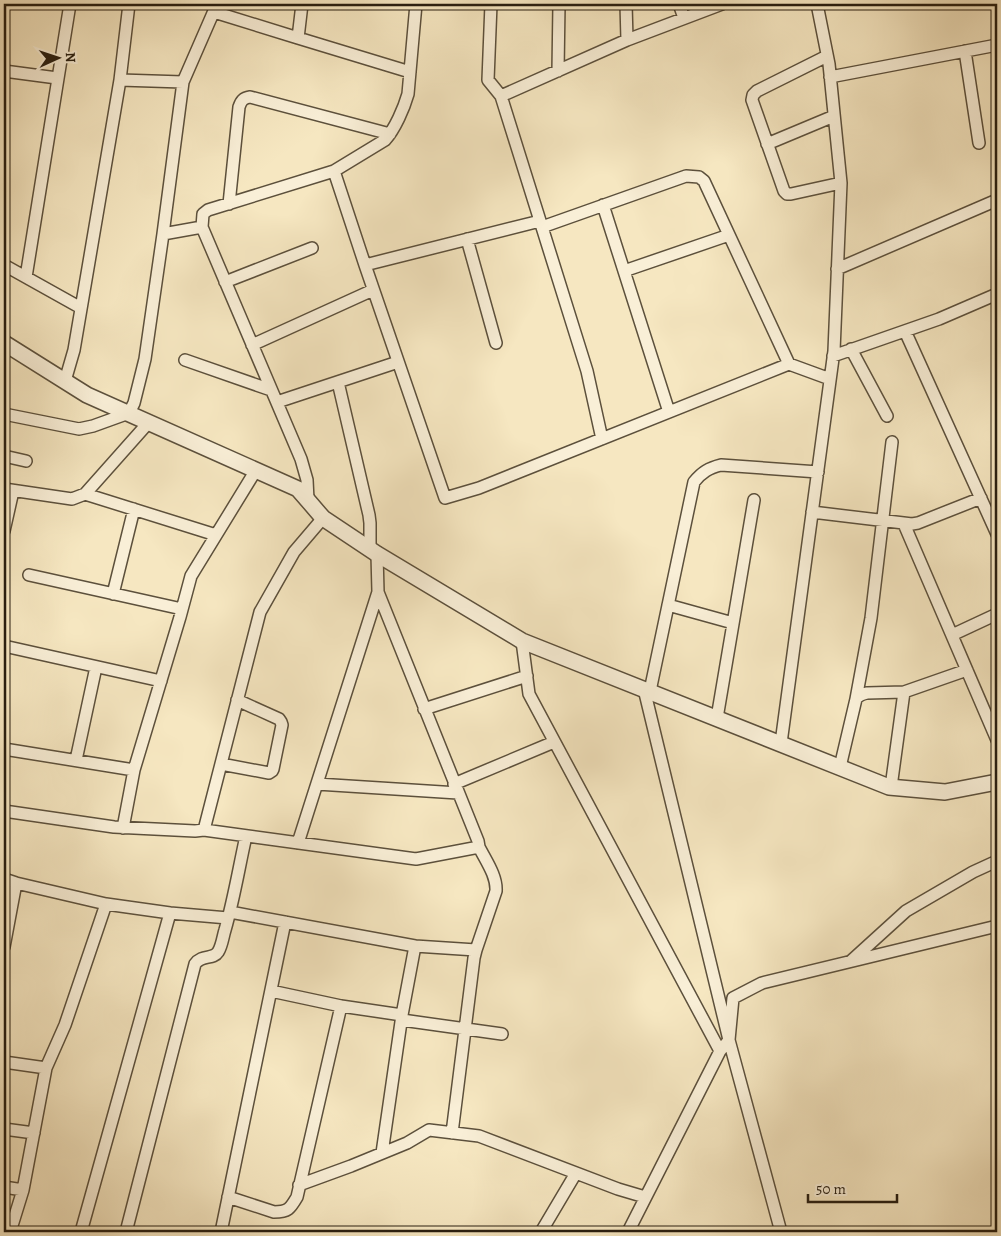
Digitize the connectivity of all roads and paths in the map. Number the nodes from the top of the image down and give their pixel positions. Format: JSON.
{"nodes":[{"id":1,"x":70,"y":4,"type":"edge"},
{"id":2,"x":129,"y":4,"type":"edge"},
{"id":3,"x":302,"y":4,"type":"edge"},
{"id":4,"x":416,"y":4,"type":"edge"},
{"id":5,"x":491,"y":4,"type":"edge"},
{"id":6,"x":560,"y":4,"type":"edge"},
{"id":7,"x":626,"y":4,"type":"edge"},
{"id":8,"x":679,"y":4,"type":"edge"},
{"id":9,"x":722,"y":4,"type":"edge"},
{"id":10,"x":817,"y":4,"type":"edge"},
{"id":11,"x":215,"y":8,"type":"edge"},
{"id":12,"x":684,"y":18,"type":"junction"},
{"id":13,"x":298,"y":38,"type":"junction"},
{"id":14,"x":627,"y":40,"type":"junction"},
{"id":15,"x":997,"y":45,"type":"edge"},
{"id":16,"x":965,"y":51,"type":"junction"},
{"id":17,"x":827,"y":56,"type":"junction"},
{"id":18,"x":4,"y":71,"type":"edge"},
{"id":19,"x":558,"y":71,"type":"junction"},
{"id":20,"x":410,"y":72,"type":"junction"},
{"id":21,"x":830,"y":77,"type":"junction"},
{"id":22,"x":57,"y":78,"type":"junction"},
{"id":23,"x":120,"y":80,"type":"junction"},
{"id":24,"x":184,"y":82,"type":"junction"},
{"id":25,"x":501,"y":96,"type":"junction"},
{"id":26,"x":834,"y":116,"type":"junction"},
{"id":27,"x":390,"y":134,"type":"junction"},
{"id":28,"x":979,"y":143,"type":"dead end"},
{"id":29,"x":768,"y":144,"type":"junction"},
{"id":30,"x":334,"y":171,"type":"junction"},
{"id":31,"x":841,"y":183,"type":"junction"},
{"id":32,"x":997,"y":200,"type":"edge"},
{"id":33,"x":229,"y":204,"type":"junction"},
{"id":34,"x":603,"y":205,"type":"junction"},
{"id":35,"x":541,"y":224,"type":"junction"},
{"id":36,"x":202,"y":227,"type":"junction"},
{"id":37,"x":163,"y":234,"type":"junction"},
{"id":38,"x":730,"y":235,"type":"junction"},
{"id":39,"x":467,"y":239,"type":"junction"},
{"id":40,"x":312,"y":248,"type":"dead end"},
{"id":41,"x":4,"y":265,"type":"edge"},
{"id":42,"x":365,"y":265,"type":"junction"},
{"id":43,"x":837,"y":269,"type":"junction"},
{"id":44,"x":624,"y":271,"type":"junction"},
{"id":45,"x":26,"y":277,"type":"junction"},
{"id":46,"x":225,"y":282,"type":"junction"},
{"id":47,"x":373,"y":290,"type":"junction"},
{"id":48,"x":996,"y":298,"type":"edge"},
{"id":49,"x":81,"y":308,"type":"junction"},
{"id":50,"x":905,"y":331,"type":"junction"},
{"id":51,"x":4,"y":343,"type":"edge"},
{"id":52,"x":496,"y":343,"type":"dead end"},
{"id":53,"x":252,"y":345,"type":"junction"},
{"id":54,"x":851,"y":349,"type":"junction"},
{"id":55,"x":833,"y":356,"type":"junction"},
{"id":56,"x":185,"y":360,"type":"dead end"},
{"id":57,"x":398,"y":362,"type":"junction"},
{"id":58,"x":789,"y":364,"type":"junction"},
{"id":59,"x":830,"y":379,"type":"junction"},
{"id":60,"x":65,"y":381,"type":"junction"},
{"id":61,"x":338,"y":382,"type":"junction"},
{"id":62,"x":272,"y":390,"type":"junction"},
{"id":63,"x":277,"y":402,"type":"junction"},
{"id":64,"x":670,"y":412,"type":"junction"},
{"id":65,"x":129,"y":413,"type":"junction"},
{"id":66,"x":4,"y":414,"type":"edge"},
{"id":67,"x":887,"y":416,"type":"dead end"},
{"id":68,"x":149,"y":422,"type":"junction"},
{"id":69,"x":602,"y":439,"type":"junction"},
{"id":70,"x":892,"y":442,"type":"dead end"},
{"id":71,"x":4,"y":456,"type":"edge"},
{"id":72,"x":26,"y":461,"type":"dead end"},
{"id":73,"x":256,"y":470,"type":"junction"},
{"id":74,"x":818,"y":472,"type":"junction"},
{"id":75,"x":8,"y":490,"type":"edge"},
{"id":76,"x":85,"y":494,"type":"junction"},
{"id":77,"x":981,"y":498,"type":"junction"},
{"id":78,"x":308,"y":500,"type":"junction"},
{"id":79,"x":754,"y":500,"type":"dead end"},
{"id":80,"x":134,"y":509,"type":"junction"},
{"id":81,"x":812,"y":512,"type":"junction"},
{"id":82,"x":322,"y":518,"type":"junction"},
{"id":83,"x":883,"y":521,"type":"junction"},
{"id":84,"x":904,"y":524,"type":"junction"},
{"id":85,"x":4,"y":531,"type":"edge"},
{"id":86,"x":997,"y":534,"type":"edge"},
{"id":87,"x":216,"y":535,"type":"junction"},
{"id":88,"x":374,"y":552,"type":"junction"},
{"id":89,"x":29,"y":575,"type":"dead end"},
{"id":90,"x":378,"y":592,"type":"junction"},
{"id":91,"x":113,"y":594,"type":"junction"},
{"id":92,"x":668,"y":606,"type":"junction"},
{"id":93,"x":182,"y":609,"type":"junction"},
{"id":94,"x":997,"y":614,"type":"edge"},
{"id":95,"x":733,"y":622,"type":"junction"},
{"id":96,"x":952,"y":635,"type":"junction"},
{"id":97,"x":522,"y":640,"type":"junction"},
{"id":98,"x":4,"y":646,"type":"edge"},
{"id":99,"x":96,"y":667,"type":"junction"},
{"id":100,"x":967,"y":670,"type":"junction"},
{"id":101,"x":526,"y":676,"type":"junction"},
{"id":102,"x":161,"y":681,"type":"junction"},
{"id":103,"x":647,"y":690,"type":"junction"},
{"id":104,"x":904,"y":692,"type":"junction"},
{"id":105,"x":856,"y":699,"type":"junction"},
{"id":106,"x":237,"y":700,"type":"junction"},
{"id":107,"x":424,"y":709,"type":"junction"},
{"id":108,"x":717,"y":718,"type":"junction"},
{"id":109,"x":997,"y":740,"type":"edge"},
{"id":110,"x":554,"y":742,"type":"junction"},
{"id":111,"x":781,"y":743,"type":"junction"},
{"id":112,"x":4,"y":749,"type":"edge"},
{"id":113,"x":76,"y":760,"type":"junction"},
{"id":114,"x":221,"y":764,"type":"junction"},
{"id":115,"x":840,"y":767,"type":"junction"},
{"id":116,"x":134,"y":770,"type":"junction"},
{"id":117,"x":997,"y":782,"type":"edge"},
{"id":118,"x":317,"y":784,"type":"junction"},
{"id":119,"x":892,"y":787,"type":"junction"},
{"id":120,"x":456,"y":788,"type":"junction"},
{"id":121,"x":4,"y":811,"type":"edge"},
{"id":122,"x":123,"y":828,"type":"junction"},
{"id":123,"x":204,"y":830,"type":"junction"},
{"id":124,"x":246,"y":836,"type":"junction"},
{"id":125,"x":298,"y":843,"type":"junction"},
{"id":126,"x":479,"y":847,"type":"junction"},
{"id":127,"x":997,"y":861,"type":"edge"},
{"id":128,"x":4,"y":879,"type":"edge"},
{"id":129,"x":16,"y":883,"type":"junction"},
{"id":130,"x":106,"y":904,"type":"junction"},
{"id":131,"x":170,"y":913,"type":"junction"},
{"id":132,"x":229,"y":915,"type":"junction"},
{"id":133,"x":285,"y":922,"type":"junction"},
{"id":134,"x":997,"y":926,"type":"edge"},
{"id":135,"x":415,"y":946,"type":"junction"},
{"id":136,"x":4,"y":947,"type":"edge"},
{"id":137,"x":476,"y":950,"type":"junction"},
{"id":138,"x":849,"y":962,"type":"junction"},
{"id":139,"x":271,"y":991,"type":"junction"},
{"id":140,"x":341,"y":1006,"type":"junction"},
{"id":141,"x":402,"y":1017,"type":"junction"},
{"id":142,"x":465,"y":1029,"type":"junction"},
{"id":143,"x":502,"y":1034,"type":"dead end"},
{"id":144,"x":729,"y":1040,"type":"junction"},
{"id":145,"x":720,"y":1051,"type":"junction"},
{"id":146,"x":4,"y":1062,"type":"edge"},
{"id":147,"x":46,"y":1068,"type":"junction"},
{"id":148,"x":4,"y":1129,"type":"edge"},
{"id":149,"x":34,"y":1133,"type":"junction"},
{"id":150,"x":452,"y":1133,"type":"junction"},
{"id":151,"x":382,"y":1153,"type":"junction"},
{"id":152,"x":576,"y":1173,"type":"junction"},
{"id":153,"x":299,"y":1185,"type":"junction"},
{"id":154,"x":4,"y":1187,"type":"edge"},
{"id":155,"x":23,"y":1190,"type":"junction"},
{"id":156,"x":228,"y":1197,"type":"junction"},
{"id":157,"x":645,"y":1197,"type":"junction"},
{"id":158,"x":10,"y":1232,"type":"edge"},
{"id":159,"x":81,"y":1232,"type":"edge"},
{"id":160,"x":126,"y":1232,"type":"edge"},
{"id":161,"x":221,"y":1232,"type":"edge"},
{"id":162,"x":541,"y":1232,"type":"edge"},
{"id":163,"x":628,"y":1232,"type":"edge"},
{"id":164,"x":781,"y":1232,"type":"edge"}],
"edges":[{"from":1,"to":22,"type":"street"},
{"from":2,"to":23,"type":"street"},
{"from":3,"to":13,"type":"street"},
{"from":4,"to":20,"type":"street"},
{"from":5,"to":25,"type":"street"},
{"from":6,"to":19,"type":"street"},
{"from":7,"to":14,"type":"street"},
{"from":8,"to":12,"type":"street"},
{"from":9,"to":12,"type":"street"},
{"from":10,"to":17,"type":"street"},
{"from":11,"to":13,"type":"street"},
{"from":11,"to":24,"type":"street"},
{"from":12,"to":14,"type":"street"},
{"from":13,"to":20,"type":"street"},
{"from":14,"to":19,"type":"street"},
{"from":15,"to":16,"type":"street"},
{"from":16,"to":21,"type":"street"},
{"from":16,"to":28,"type":"street"},
{"from":17,"to":21,"type":"street"},
{"from":17,"to":29,"type":"street"},
{"from":18,"to":22,"type":"street"},
{"from":19,"to":25,"type":"street"},
{"from":20,"to":27,"type":"street"},
{"from":21,"to":26,"type":"street"},
{"from":22,"to":45,"type":"street"},
{"from":23,"to":24,"type":"street"},
{"from":23,"to":49,"type":"street"},
{"from":24,"to":37,"type":"street"},
{"from":25,"to":35,"type":"street"},
{"from":26,"to":29,"type":"street"},
{"from":26,"to":31,"type":"street"},
{"from":27,"to":30,"type":"street"},
{"from":27,"to":33,"type":"street"},
{"from":29,"to":31,"type":"street"},
{"from":30,"to":33,"type":"street"},
{"from":30,"to":42,"type":"street"},
{"from":31,"to":43,"type":"street"},
{"from":32,"to":43,"type":"street"},
{"from":33,"to":36,"type":"street"},
{"from":34,"to":35,"type":"street"},
{"from":34,"to":38,"type":"street"},
{"from":34,"to":44,"type":"street"},
{"from":35,"to":39,"type":"street"},
{"from":35,"to":69,"type":"street"},
{"from":36,"to":37,"type":"street"},
{"from":36,"to":46,"type":"street"},
{"from":37,"to":65,"type":"street"},
{"from":38,"to":44,"type":"street"},
{"from":38,"to":58,"type":"street"},
{"from":39,"to":42,"type":"street"},
{"from":39,"to":52,"type":"street"},
{"from":40,"to":46,"type":"street"},
{"from":41,"to":45,"type":"street"},
{"from":42,"to":47,"type":"street"},
{"from":43,"to":55,"type":"street"},
{"from":44,"to":64,"type":"street"},
{"from":45,"to":49,"type":"street"},
{"from":46,"to":53,"type":"street"},
{"from":47,"to":53,"type":"street"},
{"from":47,"to":57,"type":"street"},
{"from":48,"to":50,"type":"street"},
{"from":49,"to":60,"type":"street"},
{"from":50,"to":54,"type":"street"},
{"from":50,"to":77,"type":"street"},
{"from":51,"to":60,"type":"street"},
{"from":53,"to":62,"type":"street"},
{"from":54,"to":55,"type":"street"},
{"from":54,"to":67,"type":"street"},
{"from":55,"to":59,"type":"street"},
{"from":56,"to":62,"type":"street"},
{"from":57,"to":61,"type":"street"},
{"from":57,"to":69,"type":"street"},
{"from":58,"to":59,"type":"street"},
{"from":58,"to":64,"type":"street"},
{"from":59,"to":74,"type":"street"},
{"from":60,"to":65,"type":"street"},
{"from":61,"to":63,"type":"street"},
{"from":61,"to":88,"type":"street"},
{"from":62,"to":63,"type":"street"},
{"from":63,"to":78,"type":"street"},
{"from":64,"to":69,"type":"street"},
{"from":65,"to":66,"type":"street"},
{"from":65,"to":68,"type":"street"},
{"from":68,"to":73,"type":"street"},
{"from":68,"to":76,"type":"street"},
{"from":70,"to":83,"type":"street"},
{"from":71,"to":72,"type":"street"},
{"from":73,"to":78,"type":"street"},
{"from":73,"to":87,"type":"street"},
{"from":74,"to":81,"type":"street"},
{"from":74,"to":92,"type":"street"},
{"from":75,"to":76,"type":"street"},
{"from":75,"to":85,"type":"street"},
{"from":76,"to":80,"type":"street"},
{"from":77,"to":84,"type":"street"},
{"from":77,"to":86,"type":"street"},
{"from":78,"to":82,"type":"street"},
{"from":79,"to":95,"type":"street"},
{"from":80,"to":87,"type":"street"},
{"from":80,"to":91,"type":"street"},
{"from":81,"to":83,"type":"street"},
{"from":81,"to":111,"type":"street"},
{"from":82,"to":88,"type":"street"},
{"from":82,"to":106,"type":"street"},
{"from":83,"to":84,"type":"street"},
{"from":83,"to":105,"type":"street"},
{"from":84,"to":96,"type":"street"},
{"from":87,"to":93,"type":"street"},
{"from":88,"to":90,"type":"street"},
{"from":88,"to":97,"type":"street"},
{"from":89,"to":91,"type":"street"},
{"from":90,"to":107,"type":"street"},
{"from":90,"to":118,"type":"street"},
{"from":91,"to":93,"type":"street"},
{"from":92,"to":95,"type":"street"},
{"from":92,"to":103,"type":"street"},
{"from":93,"to":102,"type":"street"},
{"from":94,"to":96,"type":"street"},
{"from":95,"to":108,"type":"street"},
{"from":96,"to":100,"type":"street"},
{"from":97,"to":101,"type":"street"},
{"from":97,"to":103,"type":"street"},
{"from":98,"to":99,"type":"street"},
{"from":99,"to":102,"type":"street"},
{"from":99,"to":113,"type":"street"},
{"from":100,"to":104,"type":"street"},
{"from":100,"to":109,"type":"street"},
{"from":101,"to":107,"type":"street"},
{"from":101,"to":110,"type":"street"},
{"from":102,"to":116,"type":"street"},
{"from":103,"to":108,"type":"street"},
{"from":103,"to":144,"type":"street"},
{"from":104,"to":105,"type":"street"},
{"from":104,"to":119,"type":"street"},
{"from":105,"to":115,"type":"street"},
{"from":106,"to":114,"type":"street"},
{"from":106,"to":114,"type":"street"},
{"from":107,"to":120,"type":"street"},
{"from":108,"to":111,"type":"street"},
{"from":110,"to":120,"type":"street"},
{"from":110,"to":145,"type":"street"},
{"from":111,"to":115,"type":"street"},
{"from":112,"to":113,"type":"street"},
{"from":113,"to":116,"type":"street"},
{"from":114,"to":123,"type":"street"},
{"from":115,"to":119,"type":"street"},
{"from":116,"to":122,"type":"street"},
{"from":117,"to":119,"type":"street"},
{"from":118,"to":120,"type":"street"},
{"from":118,"to":125,"type":"street"},
{"from":120,"to":126,"type":"street"},
{"from":121,"to":122,"type":"street"},
{"from":122,"to":123,"type":"street"},
{"from":123,"to":124,"type":"street"},
{"from":124,"to":125,"type":"street"},
{"from":124,"to":132,"type":"street"},
{"from":125,"to":126,"type":"street"},
{"from":126,"to":137,"type":"street"},
{"from":127,"to":138,"type":"street"},
{"from":128,"to":129,"type":"street"},
{"from":129,"to":130,"type":"street"},
{"from":129,"to":136,"type":"street"},
{"from":130,"to":131,"type":"street"},
{"from":130,"to":147,"type":"street"},
{"from":131,"to":132,"type":"street"},
{"from":131,"to":159,"type":"street"},
{"from":132,"to":133,"type":"street"},
{"from":132,"to":160,"type":"street"},
{"from":133,"to":135,"type":"street"},
{"from":133,"to":139,"type":"street"},
{"from":134,"to":138,"type":"street"},
{"from":135,"to":137,"type":"street"},
{"from":135,"to":141,"type":"street"},
{"from":137,"to":142,"type":"street"},
{"from":138,"to":144,"type":"street"},
{"from":139,"to":140,"type":"street"},
{"from":139,"to":156,"type":"street"},
{"from":140,"to":141,"type":"street"},
{"from":140,"to":153,"type":"street"},
{"from":141,"to":142,"type":"street"},
{"from":141,"to":151,"type":"street"},
{"from":142,"to":143,"type":"street"},
{"from":142,"to":150,"type":"street"},
{"from":144,"to":145,"type":"street"},
{"from":144,"to":164,"type":"street"},
{"from":145,"to":157,"type":"street"},
{"from":146,"to":147,"type":"street"},
{"from":147,"to":149,"type":"street"},
{"from":148,"to":149,"type":"street"},
{"from":149,"to":155,"type":"street"},
{"from":150,"to":151,"type":"street"},
{"from":150,"to":152,"type":"street"},
{"from":151,"to":153,"type":"street"},
{"from":152,"to":157,"type":"street"},
{"from":152,"to":162,"type":"street"},
{"from":153,"to":156,"type":"street"},
{"from":154,"to":155,"type":"street"},
{"from":155,"to":158,"type":"street"},
{"from":156,"to":161,"type":"street"},
{"from":157,"to":163,"type":"street"}]}
